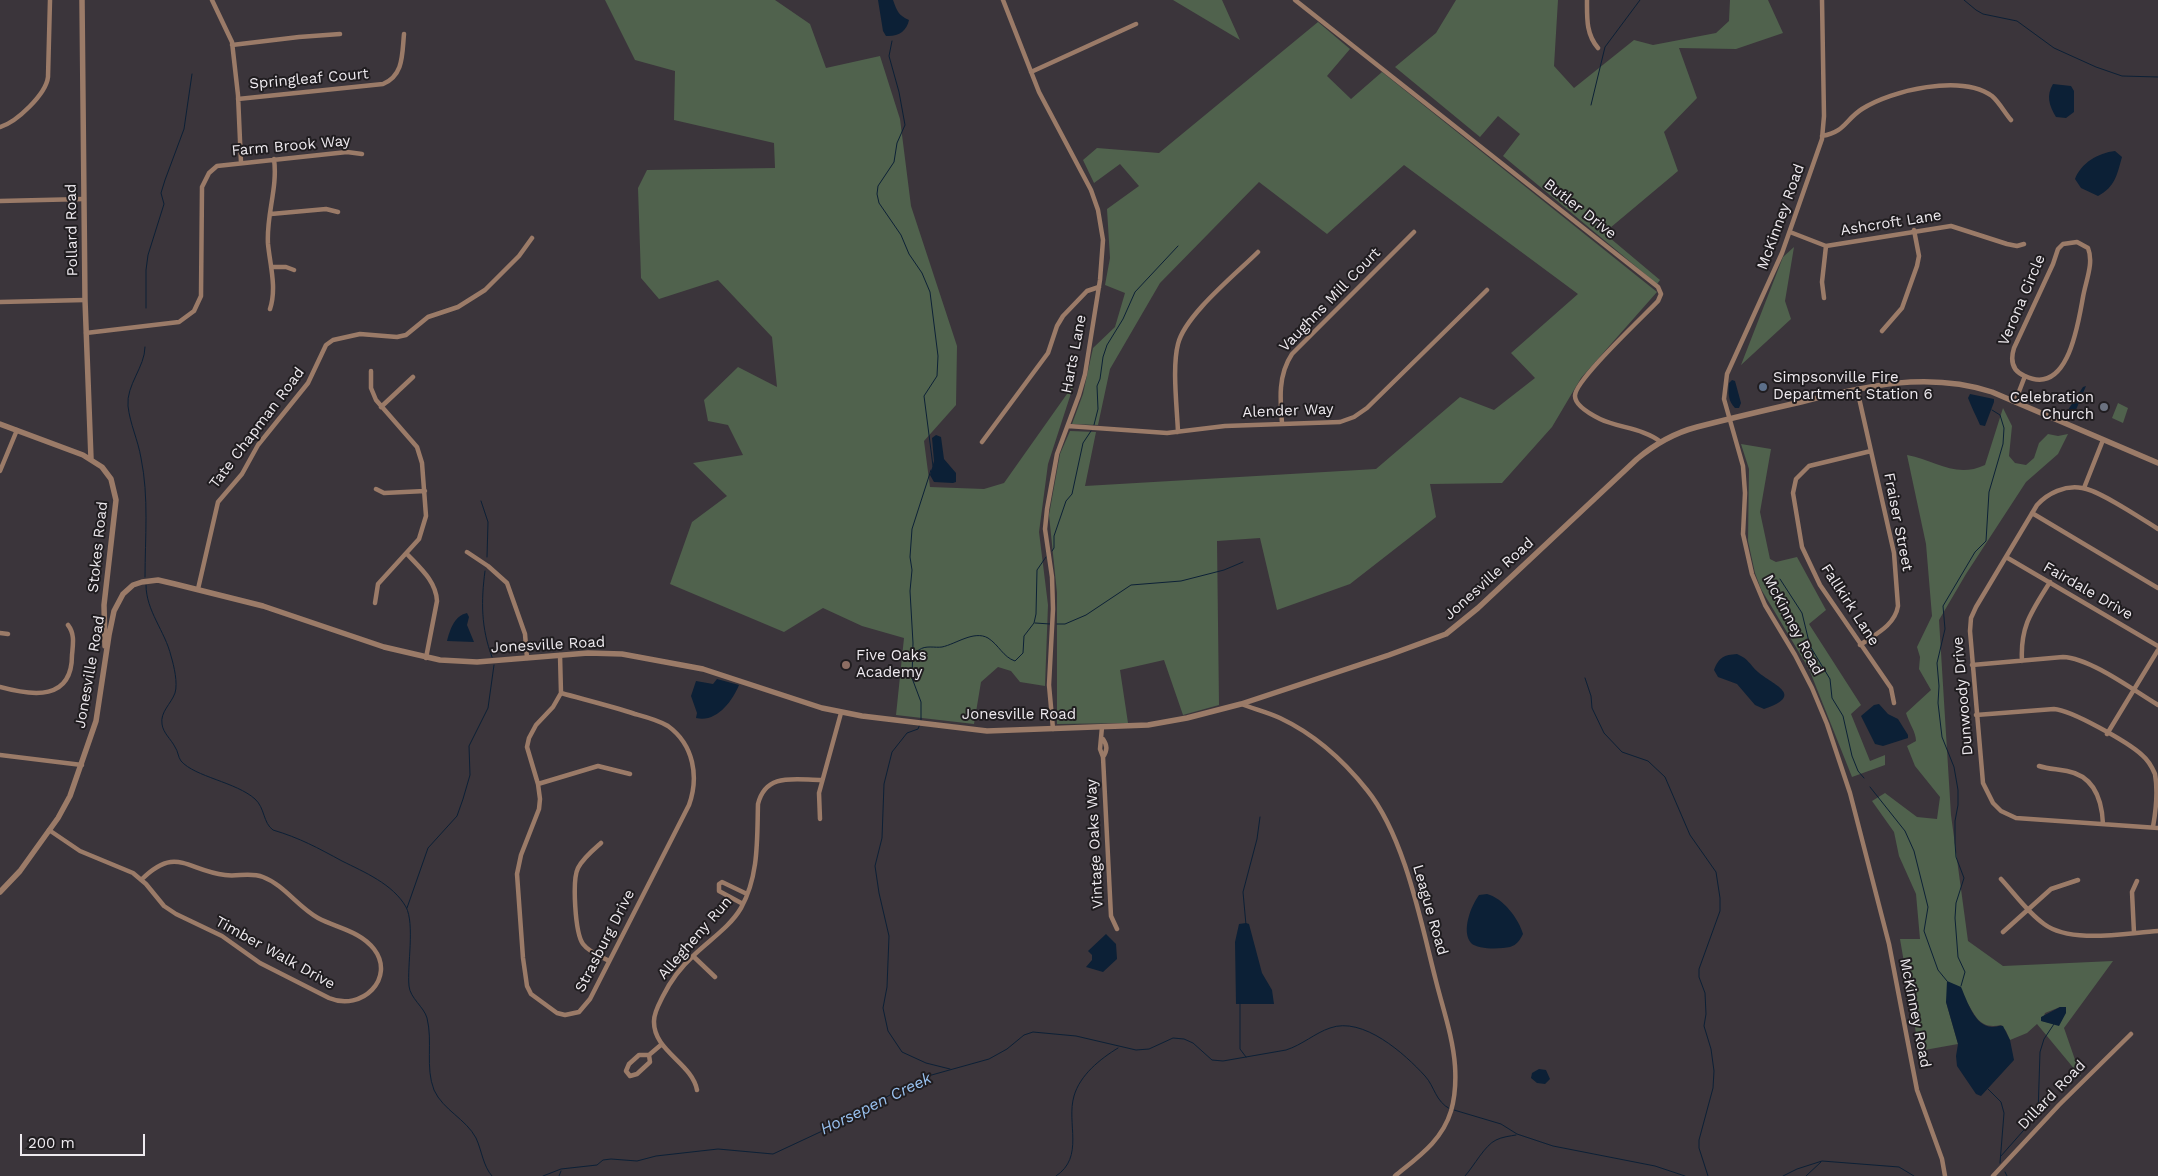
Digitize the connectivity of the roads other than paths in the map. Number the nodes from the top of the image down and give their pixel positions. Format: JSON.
{"nodes":[{"id":1,"x":50,"y":0,"type":"edge"},
{"id":2,"x":82,"y":0,"type":"edge"},
{"id":3,"x":212,"y":0,"type":"edge"},
{"id":4,"x":1003,"y":0,"type":"edge"},
{"id":5,"x":1295,"y":0,"type":"edge"},
{"id":6,"x":1587,"y":0,"type":"edge"},
{"id":7,"x":1822,"y":0,"type":"edge"},
{"id":8,"x":1136,"y":24,"type":"dead end"},
{"id":9,"x":340,"y":34,"type":"dead end"},
{"id":10,"x":404,"y":34,"type":"dead end"},
{"id":11,"x":232,"y":45,"type":"junction"},
{"id":12,"x":1598,"y":48,"type":"dead end"},
{"id":13,"x":1031,"y":72,"type":"junction"},
{"id":14,"x":238,"y":99,"type":"junction"},
{"id":15,"x":2011,"y":120,"type":"dead end"},
{"id":16,"x":0,"y":127,"type":"edge"},
{"id":17,"x":1822,"y":136,"type":"junction"},
{"id":18,"x":362,"y":154,"type":"dead end"},
{"id":19,"x":274,"y":159,"type":"junction"},
{"id":20,"x":241,"y":163,"type":"junction"},
{"id":21,"x":84,"y":199,"type":"junction"},
{"id":22,"x":0,"y":202,"type":"edge"},
{"id":23,"x":338,"y":212,"type":"dead end"},
{"id":24,"x":271,"y":214,"type":"junction"},
{"id":25,"x":1914,"y":230,"type":"junction"},
{"id":26,"x":1414,"y":232,"type":"dead end"},
{"id":27,"x":1790,"y":232,"type":"junction"},
{"id":28,"x":532,"y":238,"type":"dead end"},
{"id":29,"x":2024,"y":244,"type":"dead end"},
{"id":30,"x":1826,"y":246,"type":"junction"},
{"id":31,"x":1258,"y":252,"type":"dead end"},
{"id":32,"x":271,"y":267,"type":"junction"},
{"id":33,"x":294,"y":270,"type":"dead end"},
{"id":34,"x":1099,"y":287,"type":"junction"},
{"id":35,"x":1487,"y":290,"type":"dead end"},
{"id":36,"x":1824,"y":298,"type":"dead end"},
{"id":37,"x":86,"y":300,"type":"junction"},
{"id":38,"x":0,"y":302,"type":"edge"},
{"id":39,"x":270,"y":309,"type":"dead end"},
{"id":40,"x":1882,"y":331,"type":"dead end"},
{"id":41,"x":86,"y":332,"type":"junction"},
{"id":42,"x":370,"y":371,"type":"dead end"},
{"id":43,"x":2025,"y":376,"type":"junction"},
{"id":44,"x":413,"y":378,"type":"dead end"},
{"id":45,"x":1857,"y":389,"type":"junction"},
{"id":46,"x":2015,"y":402,"type":"junction"},
{"id":47,"x":381,"y":407,"type":"junction"},
{"id":48,"x":1728,"y":419,"type":"junction"},
{"id":49,"x":0,"y":424,"type":"edge"},
{"id":50,"x":1282,"y":424,"type":"junction"},
{"id":51,"x":1068,"y":426,"type":"junction"},
{"id":52,"x":17,"y":430,"type":"junction"},
{"id":53,"x":1178,"y":432,"type":"junction"},
{"id":54,"x":2103,"y":440,"type":"junction"},
{"id":55,"x":982,"y":442,"type":"dead end"},
{"id":56,"x":1661,"y":442,"type":"junction"},
{"id":57,"x":1871,"y":451,"type":"junction"},
{"id":58,"x":91,"y":459,"type":"junction"},
{"id":59,"x":2158,"y":463,"type":"edge"},
{"id":60,"x":0,"y":471,"type":"edge"},
{"id":61,"x":2084,"y":488,"type":"junction"},
{"id":62,"x":376,"y":489,"type":"dead end"},
{"id":63,"x":425,"y":490,"type":"junction"},
{"id":64,"x":2032,"y":513,"type":"junction"},
{"id":65,"x":2158,"y":529,"type":"edge"},
{"id":66,"x":467,"y":552,"type":"dead end"},
{"id":67,"x":407,"y":554,"type":"junction"},
{"id":68,"x":2006,"y":557,"type":"junction"},
{"id":69,"x":2050,"y":582,"type":"junction"},
{"id":70,"x":2158,"y":588,"type":"edge"},
{"id":71,"x":198,"y":590,"type":"junction"},
{"id":72,"x":375,"y":603,"type":"dead end"},
{"id":73,"x":104,"y":616,"type":"junction"},
{"id":74,"x":112,"y":618,"type":"junction"},
{"id":75,"x":68,"y":625,"type":"dead end"},
{"id":76,"x":0,"y":633,"type":"edge"},
{"id":77,"x":8,"y":634,"type":"dead end"},
{"id":78,"x":1860,"y":644,"type":"junction"},
{"id":79,"x":2158,"y":648,"type":"edge"},
{"id":80,"x":106,"y":655,"type":"junction"},
{"id":81,"x":560,"y":655,"type":"junction"},
{"id":82,"x":426,"y":658,"type":"junction"},
{"id":83,"x":527,"y":658,"type":"junction"},
{"id":84,"x":2022,"y":661,"type":"junction"},
{"id":85,"x":1972,"y":665,"type":"junction"},
{"id":86,"x":0,"y":688,"type":"edge"},
{"id":87,"x":2133,"y":690,"type":"junction"},
{"id":88,"x":561,"y":693,"type":"junction"},
{"id":89,"x":1894,"y":703,"type":"dead end"},
{"id":90,"x":1241,"y":704,"type":"junction"},
{"id":91,"x":2158,"y":705,"type":"edge"},
{"id":92,"x":841,"y":713,"type":"junction"},
{"id":93,"x":1976,"y":716,"type":"junction"},
{"id":94,"x":1102,"y":727,"type":"junction"},
{"id":95,"x":1053,"y":729,"type":"junction"},
{"id":96,"x":2107,"y":734,"type":"junction"},
{"id":97,"x":0,"y":755,"type":"edge"},
{"id":98,"x":82,"y":765,"type":"junction"},
{"id":99,"x":2039,"y":766,"type":"dead end"},
{"id":100,"x":630,"y":774,"type":"dead end"},
{"id":101,"x":822,"y":780,"type":"junction"},
{"id":102,"x":538,"y":784,"type":"junction"},
{"id":103,"x":820,"y":819,"type":"dead end"},
{"id":104,"x":2103,"y":824,"type":"junction"},
{"id":105,"x":2156,"y":827,"type":"edge"},
{"id":106,"x":49,"y":830,"type":"junction"},
{"id":107,"x":601,"y":843,"type":"dead end"},
{"id":108,"x":2001,"y":879,"type":"dead end"},
{"id":109,"x":141,"y":880,"type":"junction"},
{"id":110,"x":2078,"y":880,"type":"dead end"},
{"id":111,"x":2137,"y":882,"type":"dead end"},
{"id":112,"x":0,"y":892,"type":"edge"},
{"id":113,"x":746,"y":894,"type":"junction"},
{"id":114,"x":743,"y":904,"type":"junction"},
{"id":115,"x":2028,"y":909,"type":"junction"},
{"id":116,"x":1117,"y":929,"type":"dead end"},
{"id":117,"x":2158,"y":931,"type":"edge"},
{"id":118,"x":2003,"y":932,"type":"dead end"},
{"id":119,"x":2134,"y":933,"type":"junction"},
{"id":120,"x":693,"y":956,"type":"junction"},
{"id":121,"x":609,"y":961,"type":"junction"},
{"id":122,"x":715,"y":977,"type":"dead end"},
{"id":123,"x":2131,"y":1034,"type":"dead end"},
{"id":124,"x":662,"y":1044,"type":"junction"},
{"id":125,"x":649,"y":1055,"type":"junction"},
{"id":126,"x":697,"y":1090,"type":"dead end"},
{"id":127,"x":1395,"y":1176,"type":"edge"},
{"id":128,"x":1945,"y":1176,"type":"edge"},
{"id":129,"x":1993,"y":1176,"type":"edge"}],
"edges":[{"from":1,"to":16,"type":"street"},
{"from":2,"to":21,"type":"street","name":"Pollard Road"},
{"from":3,"to":11,"type":"street"},
{"from":4,"to":13,"type":"street","name":"Harts Lane"},
{"from":5,"to":56,"type":"street","name":"Butler Drive"},
{"from":6,"to":12,"type":"street"},
{"from":7,"to":17,"type":"street","name":"McKinney Road"},
{"from":8,"to":13,"type":"street"},
{"from":9,"to":11,"type":"street"},
{"from":10,"to":14,"type":"street","name":"Springleaf Court"},
{"from":11,"to":14,"type":"street"},
{"from":13,"to":34,"type":"street","name":"Harts Lane"},
{"from":14,"to":20,"type":"street"},
{"from":15,"to":17,"type":"street"},
{"from":17,"to":27,"type":"street","name":"McKinney Road"},
{"from":18,"to":19,"type":"street","name":"Farm Brook Way"},
{"from":19,"to":20,"type":"street","name":"Farm Brook Way"},
{"from":19,"to":24,"type":"street"},
{"from":20,"to":41,"type":"street","name":"Farm Brook Way"},
{"from":21,"to":22,"type":"street"},
{"from":21,"to":37,"type":"street","name":"Pollard Road"},
{"from":23,"to":24,"type":"street"},
{"from":24,"to":32,"type":"street"},
{"from":25,"to":29,"type":"street","name":"Ashcroft Lane"},
{"from":25,"to":30,"type":"street","name":"Ashcroft Lane"},
{"from":25,"to":40,"type":"street"},
{"from":26,"to":50,"type":"street","name":"Vaughns Mill Court"},
{"from":27,"to":30,"type":"street","name":"Ashcroft Lane"},
{"from":27,"to":48,"type":"street","name":"McKinney Road"},
{"from":28,"to":71,"type":"street","name":"Tate Chapman Road"},
{"from":30,"to":36,"type":"street"},
{"from":31,"to":53,"type":"street"},
{"from":32,"to":33,"type":"street"},
{"from":32,"to":39,"type":"street"},
{"from":34,"to":51,"type":"street","name":"Harts Lane"},
{"from":34,"to":55,"type":"street"},
{"from":35,"to":50,"type":"street","name":"Alender Way"},
{"from":37,"to":38,"type":"street"},
{"from":37,"to":41,"type":"street","name":"Pollard Road"},
{"from":41,"to":58,"type":"street","name":"Pollard Road"},
{"from":42,"to":47,"type":"street"},
{"from":43,"to":43,"type":"street","name":"Verona Circle"},
{"from":43,"to":46,"type":"street"},
{"from":44,"to":47,"type":"street"},
{"from":45,"to":46,"type":"street","name":"Jonesville Road"},
{"from":45,"to":48,"type":"street","name":"Jonesville Road"},
{"from":45,"to":57,"type":"street","name":"Fraiser Street"},
{"from":46,"to":54,"type":"street","name":"Jonesville Road"},
{"from":47,"to":63,"type":"street"},
{"from":48,"to":56,"type":"street","name":"Jonesville Road"},
{"from":48,"to":128,"type":"street","name":"McKinney Road"},
{"from":49,"to":52,"type":"street","name":"Stokes Road"},
{"from":50,"to":53,"type":"street","name":"Alender Way"},
{"from":51,"to":53,"type":"street","name":"Alender Way"},
{"from":51,"to":95,"type":"street","name":"Harts Lane"},
{"from":52,"to":58,"type":"street","name":"Stokes Road"},
{"from":52,"to":60,"type":"street"},
{"from":54,"to":59,"type":"street","name":"Jonesville Road"},
{"from":54,"to":61,"type":"street"},
{"from":56,"to":90,"type":"street","name":"Jonesville Road"},
{"from":57,"to":78,"type":"street","name":"Fraiser Street"},
{"from":57,"to":78,"type":"street","name":"Fallkirk Lane"},
{"from":58,"to":73,"type":"street","name":"Stokes Road"},
{"from":61,"to":64,"type":"street","name":"Dunwoody Drive"},
{"from":61,"to":65,"type":"street"},
{"from":62,"to":63,"type":"street"},
{"from":63,"to":67,"type":"street"},
{"from":64,"to":68,"type":"street","name":"Dunwoody Drive"},
{"from":64,"to":70,"type":"street"},
{"from":66,"to":83,"type":"street"},
{"from":67,"to":72,"type":"street"},
{"from":67,"to":82,"type":"street"},
{"from":68,"to":69,"type":"street","name":"Fairdale Drive"},
{"from":68,"to":85,"type":"street","name":"Dunwoody Drive"},
{"from":69,"to":79,"type":"street","name":"Fairdale Drive"},
{"from":69,"to":84,"type":"street"},
{"from":71,"to":74,"type":"street","name":"Jonesville Road"},
{"from":71,"to":82,"type":"street","name":"Jonesville Road"},
{"from":73,"to":74,"type":"street"},
{"from":73,"to":80,"type":"street","name":"Stokes Road"},
{"from":74,"to":80,"type":"street","name":"Jonesville Road"},
{"from":75,"to":86,"type":"street"},
{"from":76,"to":77,"type":"street"},
{"from":78,"to":89,"type":"street","name":"Fallkirk Lane"},
{"from":79,"to":87,"type":"street"},
{"from":80,"to":98,"type":"street","name":"Jonesville Road"},
{"from":81,"to":83,"type":"street","name":"Jonesville Road"},
{"from":81,"to":88,"type":"street"},
{"from":81,"to":92,"type":"street","name":"Jonesville Road"},
{"from":82,"to":83,"type":"street","name":"Jonesville Road"},
{"from":84,"to":85,"type":"street"},
{"from":84,"to":87,"type":"street"},
{"from":85,"to":93,"type":"street","name":"Dunwoody Drive"},
{"from":87,"to":91,"type":"street"},
{"from":87,"to":96,"type":"street"},
{"from":88,"to":102,"type":"street","name":"Strasburg Drive"},
{"from":88,"to":121,"type":"street","name":"Strasburg Drive"},
{"from":90,"to":94,"type":"street","name":"Jonesville Road"},
{"from":90,"to":127,"type":"street","name":"League Road"},
{"from":92,"to":95,"type":"street","name":"Jonesville Road"},
{"from":92,"to":101,"type":"street"},
{"from":93,"to":96,"type":"street"},
{"from":93,"to":104,"type":"street","name":"Dunwoody Drive"},
{"from":94,"to":95,"type":"street","name":"Jonesville Road"},
{"from":94,"to":116,"type":"street","name":"Vintage Oaks Way"},
{"from":96,"to":105,"type":"street"},
{"from":97,"to":98,"type":"street"},
{"from":98,"to":106,"type":"street","name":"Jonesville Road"},
{"from":99,"to":104,"type":"street"},
{"from":100,"to":102,"type":"street"},
{"from":101,"to":103,"type":"street"},
{"from":101,"to":113,"type":"street","name":"Allegheny Run"},
{"from":102,"to":121,"type":"street","name":"Strasburg Drive"},
{"from":104,"to":105,"type":"street","name":"Dunwoody Drive"},
{"from":106,"to":109,"type":"street","name":"Timber Walk Drive"},
{"from":106,"to":112,"type":"street","name":"Jonesville Road"},
{"from":107,"to":121,"type":"street"},
{"from":108,"to":115,"type":"street"},
{"from":109,"to":109,"type":"street","name":"Timber Walk Drive"},
{"from":110,"to":115,"type":"street"},
{"from":111,"to":119,"type":"street"},
{"from":113,"to":114,"type":"street","name":"Allegheny Run"},
{"from":113,"to":114,"type":"street"},
{"from":114,"to":120,"type":"street","name":"Allegheny Run"},
{"from":115,"to":118,"type":"street"},
{"from":115,"to":119,"type":"street"},
{"from":117,"to":119,"type":"street"},
{"from":120,"to":122,"type":"street"},
{"from":120,"to":124,"type":"street","name":"Allegheny Run"},
{"from":123,"to":129,"type":"street","name":"Dillard Road"},
{"from":124,"to":125,"type":"street"},
{"from":124,"to":126,"type":"street","name":"Allegheny Run"},
{"from":125,"to":125,"type":"street"}]}
